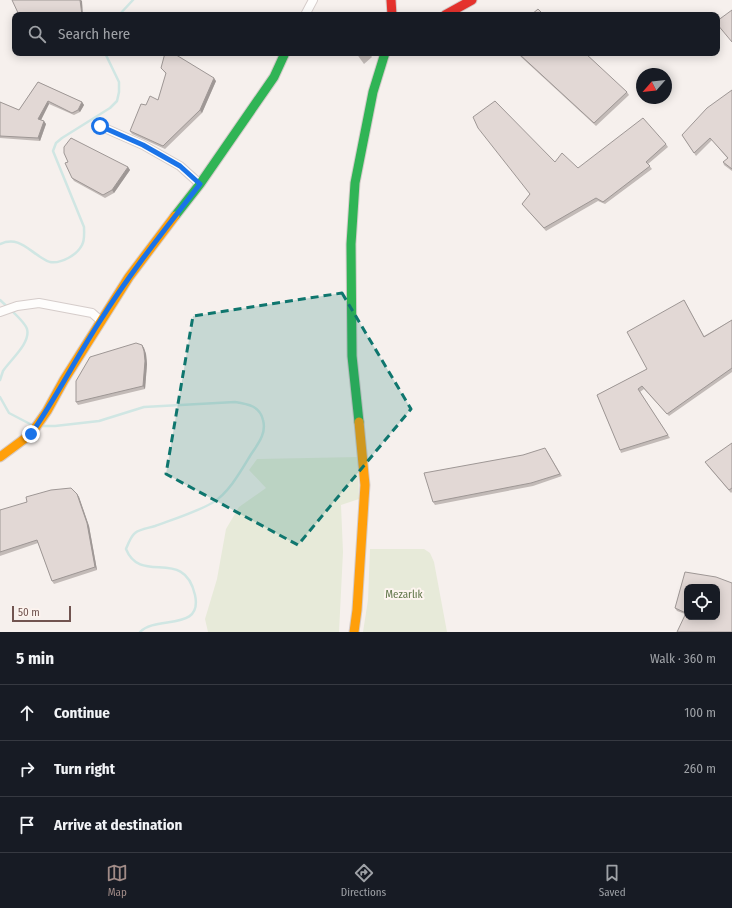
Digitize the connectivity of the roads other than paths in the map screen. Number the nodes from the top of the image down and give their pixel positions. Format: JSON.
{"nodes":[{"id":1,"x":313,"y":0,"type":"edge"},
{"id":2,"x":392,"y":0,"type":"edge"},
{"id":3,"x":472,"y":0,"type":"edge"},
{"id":4,"x":307,"y":12,"type":"edge"},
{"id":5,"x":392,"y":12,"type":"edge"},
{"id":6,"x":450,"y":12,"type":"edge"},
{"id":7,"x":284,"y":56,"type":"edge"},
{"id":8,"x":384,"y":56,"type":"edge"},
{"id":9,"x":100,"y":126,"type":"dead end"},
{"id":10,"x":200,"y":184,"type":"junction"},
{"id":11,"x":0,"y":312,"type":"edge"},
{"id":12,"x":100,"y":320,"type":"junction"},
{"id":13,"x":0,"y":457,"type":"edge"},
{"id":14,"x":354,"y":632,"type":"edge"}],
"edges":[{"from":1,"to":4,"type":"street"},
{"from":2,"to":5,"type":"street"},
{"from":3,"to":6,"type":"street"},
{"from":7,"to":10,"type":"street"},
{"from":8,"to":14,"type":"street"},
{"from":9,"to":10,"type":"street"},
{"from":10,"to":12,"type":"street"},
{"from":11,"to":12,"type":"street"},
{"from":12,"to":13,"type":"street"}]}
